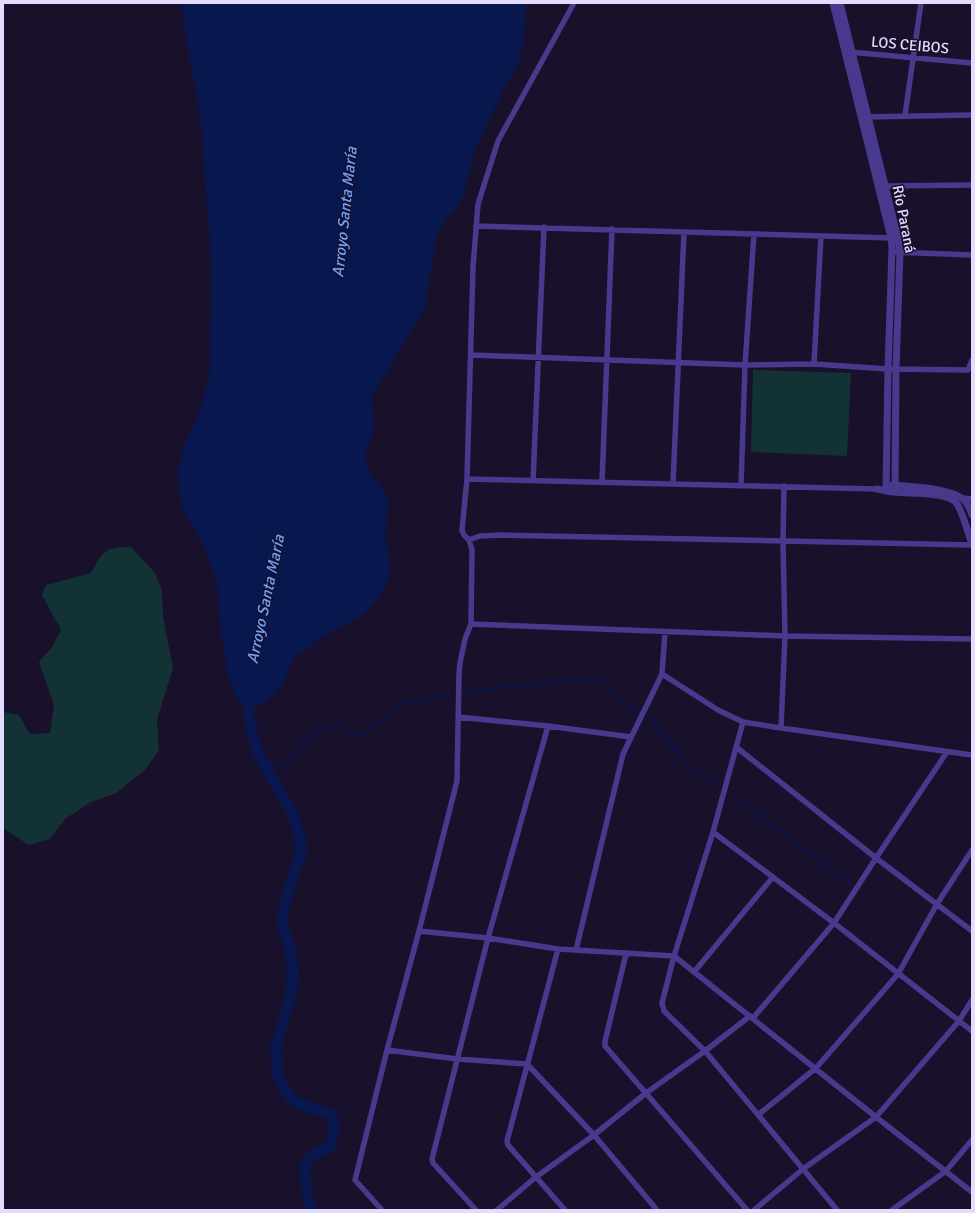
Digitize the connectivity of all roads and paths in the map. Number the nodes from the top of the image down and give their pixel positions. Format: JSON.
{"nodes":[{"id":1,"x":574,"y":3,"type":"edge"},
{"id":2,"x":833,"y":3,"type":"edge"},
{"id":3,"x":840,"y":3,"type":"edge"},
{"id":4,"x":921,"y":3,"type":"edge"},
{"id":5,"x":848,"y":53,"type":"junction"},
{"id":6,"x":914,"y":58,"type":"junction"},
{"id":7,"x":972,"y":63,"type":"edge"},
{"id":8,"x":905,"y":115,"type":"junction"},
{"id":9,"x":972,"y":115,"type":"edge"},
{"id":10,"x":864,"y":117,"type":"junction"},
{"id":11,"x":972,"y":185,"type":"edge"},
{"id":12,"x":882,"y":186,"type":"junction"},
{"id":13,"x":476,"y":226,"type":"junction"},
{"id":14,"x":544,"y":227,"type":"junction"},
{"id":15,"x":612,"y":230,"type":"junction"},
{"id":16,"x":684,"y":232,"type":"junction"},
{"id":17,"x":754,"y":234,"type":"junction"},
{"id":18,"x":821,"y":236,"type":"junction"},
{"id":19,"x":894,"y":238,"type":"junction"},
{"id":20,"x":892,"y":252,"type":"junction"},
{"id":21,"x":900,"y":253,"type":"junction"},
{"id":22,"x":972,"y":255,"type":"edge"},
{"id":23,"x":471,"y":355,"type":"junction"},
{"id":24,"x":539,"y":358,"type":"junction"},
{"id":25,"x":607,"y":360,"type":"junction"},
{"id":26,"x":972,"y":360,"type":"edge"},
{"id":27,"x":677,"y":362,"type":"junction"},
{"id":28,"x":814,"y":364,"type":"junction"},
{"id":29,"x":745,"y":365,"type":"junction"},
{"id":30,"x":888,"y":369,"type":"junction"},
{"id":31,"x":896,"y":369,"type":"junction"},
{"id":32,"x":467,"y":479,"type":"junction"},
{"id":33,"x":534,"y":481,"type":"junction"},
{"id":34,"x":602,"y":482,"type":"junction"},
{"id":35,"x":673,"y":484,"type":"junction"},
{"id":36,"x":741,"y":486,"type":"junction"},
{"id":37,"x":784,"y":486,"type":"junction"},
{"id":38,"x":877,"y":489,"type":"joint"},
{"id":39,"x":886,"y":489,"type":"junction"},
{"id":40,"x":895,"y":489,"type":"junction"},
{"id":41,"x":962,"y":498,"type":"junction"},
{"id":42,"x":972,"y":499,"type":"edge"},
{"id":43,"x":972,"y":515,"type":"edge"},
{"id":44,"x":469,"y":540,"type":"junction"},
{"id":45,"x":783,"y":542,"type":"junction"},
{"id":46,"x":972,"y":545,"type":"edge"},
{"id":47,"x":471,"y":624,"type":"junction"},
{"id":48,"x":665,"y":632,"type":"junction"},
{"id":49,"x":785,"y":636,"type":"junction"},
{"id":50,"x":972,"y":639,"type":"edge"},
{"id":51,"x":662,"y":674,"type":"junction"},
{"id":52,"x":458,"y":717,"type":"junction"},
{"id":53,"x":743,"y":722,"type":"junction"},
{"id":54,"x":548,"y":726,"type":"junction"},
{"id":55,"x":781,"y":728,"type":"junction"},
{"id":56,"x":631,"y":737,"type":"junction"},
{"id":57,"x":736,"y":747,"type":"junction"},
{"id":58,"x":947,"y":752,"type":"junction"},
{"id":59,"x":972,"y":755,"type":"edge"},
{"id":60,"x":713,"y":832,"type":"junction"},
{"id":61,"x":972,"y":850,"type":"edge"},
{"id":62,"x":876,"y":858,"type":"junction"},
{"id":63,"x":773,"y":877,"type":"junction"},
{"id":64,"x":937,"y":904,"type":"junction"},
{"id":65,"x":834,"y":922,"type":"junction"},
{"id":66,"x":419,"y":931,"type":"junction"},
{"id":67,"x":972,"y":931,"type":"edge"},
{"id":68,"x":488,"y":938,"type":"junction"},
{"id":69,"x":558,"y":949,"type":"junction"},
{"id":70,"x":576,"y":950,"type":"junction"},
{"id":71,"x":626,"y":954,"type":"junction"},
{"id":72,"x":674,"y":956,"type":"junction"},
{"id":73,"x":694,"y":972,"type":"junction"},
{"id":74,"x":898,"y":974,"type":"junction"},
{"id":75,"x":972,"y":1000,"type":"edge"},
{"id":76,"x":752,"y":1017,"type":"junction"},
{"id":77,"x":959,"y":1021,"type":"junction"},
{"id":78,"x":972,"y":1032,"type":"edge"},
{"id":79,"x":387,"y":1050,"type":"junction"},
{"id":80,"x":705,"y":1052,"type":"junction"},
{"id":81,"x":457,"y":1059,"type":"junction"},
{"id":82,"x":527,"y":1064,"type":"junction"},
{"id":83,"x":816,"y":1068,"type":"junction"},
{"id":84,"x":646,"y":1093,"type":"junction"},
{"id":85,"x":758,"y":1115,"type":"junction"},
{"id":86,"x":876,"y":1117,"type":"junction"},
{"id":87,"x":594,"y":1135,"type":"junction"},
{"id":88,"x":972,"y":1140,"type":"edge"},
{"id":89,"x":803,"y":1169,"type":"junction"},
{"id":90,"x":946,"y":1171,"type":"junction"},
{"id":91,"x":536,"y":1177,"type":"junction"},
{"id":92,"x":972,"y":1192,"type":"edge"},
{"id":93,"x":382,"y":1210,"type":"edge"},
{"id":94,"x":476,"y":1210,"type":"edge"},
{"id":95,"x":497,"y":1210,"type":"edge"},
{"id":96,"x":565,"y":1210,"type":"edge"},
{"id":97,"x":657,"y":1210,"type":"edge"},
{"id":98,"x":747,"y":1210,"type":"edge"},
{"id":99,"x":754,"y":1210,"type":"edge"},
{"id":100,"x":837,"y":1210,"type":"edge"},
{"id":101,"x":892,"y":1210,"type":"edge"}],
"edges":[{"from":1,"to":13,"type":"street"},
{"from":2,"to":5,"type":"street","name":"Río Paraná"},
{"from":3,"to":5,"type":"street","name":"Río Paraná"},
{"from":4,"to":6,"type":"street"},
{"from":5,"to":6,"type":"street","name":"LOS CEIBOS"},
{"from":5,"to":10,"type":"street","name":"Río Paraná"},
{"from":6,"to":7,"type":"street","name":"LOS CEIBOS"},
{"from":6,"to":8,"type":"street"},
{"from":8,"to":9,"type":"street"},
{"from":8,"to":10,"type":"street"},
{"from":10,"to":12,"type":"street","name":"Río Paraná"},
{"from":11,"to":12,"type":"street"},
{"from":12,"to":19,"type":"street","name":"Río Paraná"},
{"from":13,"to":14,"type":"street"},
{"from":13,"to":23,"type":"street"},
{"from":14,"to":15,"type":"street"},
{"from":14,"to":24,"type":"street"},
{"from":15,"to":16,"type":"street"},
{"from":15,"to":25,"type":"street"},
{"from":16,"to":17,"type":"street"},
{"from":16,"to":27,"type":"street"},
{"from":17,"to":18,"type":"street"},
{"from":17,"to":29,"type":"street"},
{"from":18,"to":19,"type":"street"},
{"from":18,"to":28,"type":"street"},
{"from":19,"to":20,"type":"street","name":"Río Paraná"},
{"from":19,"to":21,"type":"street","name":"Río Paraná"},
{"from":20,"to":21,"type":"street"},
{"from":20,"to":30,"type":"street","name":"Río Paraná"},
{"from":21,"to":22,"type":"street"},
{"from":21,"to":31,"type":"street","name":"Río Paraná"},
{"from":23,"to":24,"type":"street"},
{"from":23,"to":32,"type":"street"},
{"from":24,"to":25,"type":"street"},
{"from":24,"to":33,"type":"street"},
{"from":25,"to":27,"type":"street"},
{"from":25,"to":34,"type":"street"},
{"from":26,"to":31,"type":"street"},
{"from":27,"to":29,"type":"street"},
{"from":27,"to":35,"type":"street"},
{"from":28,"to":29,"type":"street"},
{"from":28,"to":30,"type":"street"},
{"from":29,"to":36,"type":"street"},
{"from":30,"to":31,"type":"street"},
{"from":30,"to":39,"type":"street","name":"Río Paraná"},
{"from":31,"to":40,"type":"street","name":"Río Paraná"},
{"from":32,"to":33,"type":"street"},
{"from":32,"to":44,"type":"street"},
{"from":33,"to":34,"type":"street"},
{"from":34,"to":35,"type":"street"},
{"from":35,"to":36,"type":"street"},
{"from":36,"to":37,"type":"street"},
{"from":37,"to":38,"type":"street"},
{"from":37,"to":45,"type":"street"},
{"from":38,"to":39,"type":"street"},
{"from":39,"to":40,"type":"street"},
{"from":40,"to":41,"type":"street"},
{"from":40,"to":46,"type":"street"},
{"from":41,"to":42,"type":"street"},
{"from":41,"to":43,"type":"street"},
{"from":44,"to":45,"type":"street"},
{"from":44,"to":47,"type":"street"},
{"from":45,"to":46,"type":"street"},
{"from":45,"to":49,"type":"street"},
{"from":47,"to":48,"type":"street"},
{"from":47,"to":52,"type":"street"},
{"from":48,"to":49,"type":"street"},
{"from":48,"to":51,"type":"street"},
{"from":49,"to":50,"type":"street"},
{"from":49,"to":55,"type":"street"},
{"from":51,"to":53,"type":"street"},
{"from":51,"to":56,"type":"street"},
{"from":52,"to":54,"type":"street"},
{"from":52,"to":66,"type":"street"},
{"from":53,"to":55,"type":"street"},
{"from":53,"to":57,"type":"street"},
{"from":54,"to":56,"type":"street"},
{"from":54,"to":68,"type":"street"},
{"from":55,"to":58,"type":"street"},
{"from":56,"to":70,"type":"street"},
{"from":57,"to":60,"type":"street"},
{"from":57,"to":62,"type":"street"},
{"from":58,"to":59,"type":"street"},
{"from":58,"to":62,"type":"street"},
{"from":60,"to":63,"type":"street"},
{"from":60,"to":72,"type":"street"},
{"from":61,"to":64,"type":"street"},
{"from":62,"to":64,"type":"street"},
{"from":62,"to":65,"type":"street"},
{"from":63,"to":65,"type":"street"},
{"from":63,"to":73,"type":"street"},
{"from":64,"to":67,"type":"street"},
{"from":64,"to":74,"type":"street"},
{"from":65,"to":74,"type":"street"},
{"from":65,"to":76,"type":"street"},
{"from":66,"to":68,"type":"street"},
{"from":66,"to":79,"type":"street"},
{"from":68,"to":69,"type":"street"},
{"from":68,"to":81,"type":"street"},
{"from":69,"to":70,"type":"street"},
{"from":69,"to":82,"type":"street"},
{"from":70,"to":71,"type":"street"},
{"from":71,"to":72,"type":"street"},
{"from":71,"to":84,"type":"street"},
{"from":72,"to":73,"type":"street"},
{"from":72,"to":80,"type":"street"},
{"from":73,"to":76,"type":"street"},
{"from":74,"to":77,"type":"street"},
{"from":74,"to":83,"type":"street"},
{"from":75,"to":77,"type":"street"},
{"from":76,"to":80,"type":"street"},
{"from":76,"to":83,"type":"street"},
{"from":77,"to":78,"type":"street"},
{"from":77,"to":86,"type":"street"},
{"from":79,"to":81,"type":"street"},
{"from":79,"to":93,"type":"street"},
{"from":80,"to":84,"type":"street"},
{"from":80,"to":85,"type":"street"},
{"from":81,"to":82,"type":"street"},
{"from":81,"to":94,"type":"street"},
{"from":82,"to":87,"type":"street"},
{"from":82,"to":91,"type":"street"},
{"from":83,"to":85,"type":"street"},
{"from":83,"to":86,"type":"street"},
{"from":84,"to":87,"type":"street"},
{"from":84,"to":98,"type":"street"},
{"from":85,"to":89,"type":"street"},
{"from":86,"to":89,"type":"street"},
{"from":86,"to":90,"type":"street"},
{"from":87,"to":91,"type":"street"},
{"from":87,"to":97,"type":"street"},
{"from":88,"to":90,"type":"street"},
{"from":89,"to":99,"type":"street"},
{"from":89,"to":100,"type":"street"},
{"from":90,"to":92,"type":"street"},
{"from":90,"to":101,"type":"street"},
{"from":91,"to":95,"type":"street"},
{"from":91,"to":96,"type":"street"}]}
